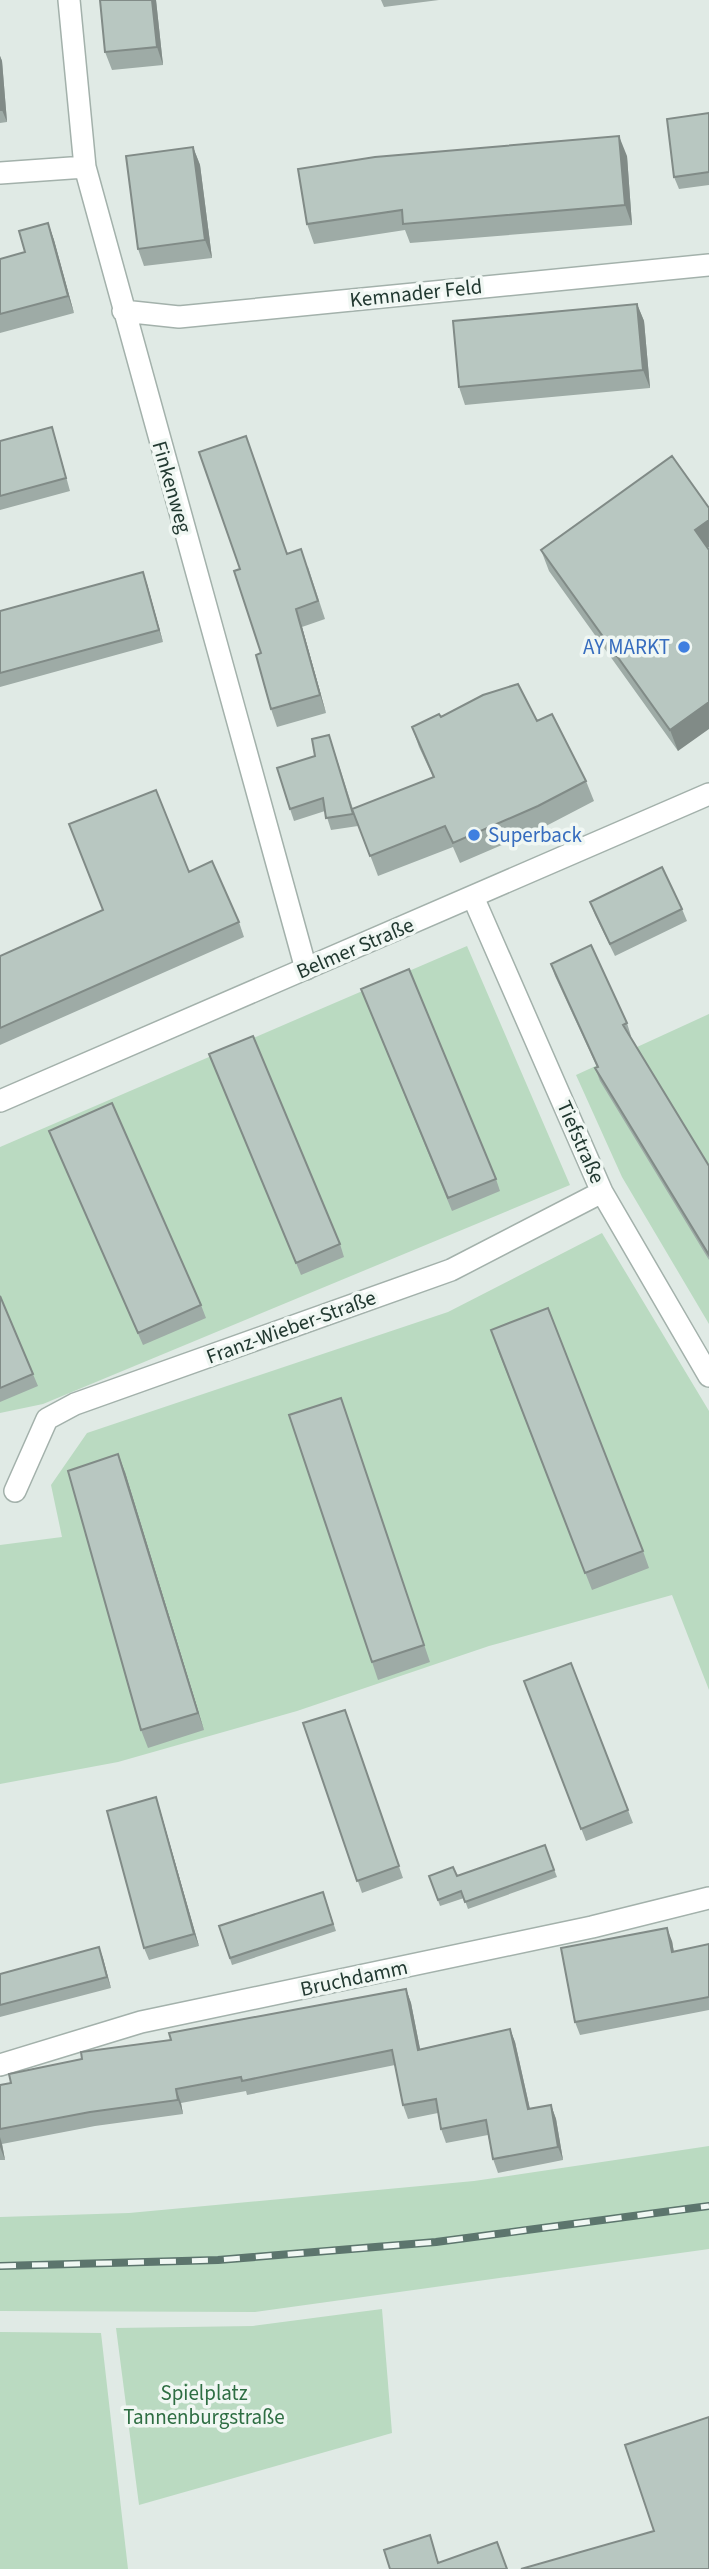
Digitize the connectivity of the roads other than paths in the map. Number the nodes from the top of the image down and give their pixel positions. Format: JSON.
{"nodes":[{"id":1,"x":69,"y":0,"type":"edge"},
{"id":2,"x":85,"y":167,"type":"junction"},
{"id":3,"x":0,"y":173,"type":"edge"},
{"id":4,"x":709,"y":265,"type":"edge"},
{"id":5,"x":123,"y":311,"type":"junction"},
{"id":6,"x":709,"y":793,"type":"edge"},
{"id":7,"x":473,"y":897,"type":"junction"},
{"id":8,"x":306,"y":969,"type":"junction"},
{"id":9,"x":0,"y":1101,"type":"edge"},
{"id":10,"x":603,"y":1192,"type":"junction"},
{"id":11,"x":709,"y":1376,"type":"edge"},
{"id":12,"x":15,"y":1491,"type":"dead end"},
{"id":13,"x":709,"y":1898,"type":"edge"},
{"id":14,"x":0,"y":2065,"type":"edge"}],
"edges":[{"from":1,"to":2,"type":"street","name":"Finkenweg"},
{"from":2,"to":3,"type":"street"},
{"from":2,"to":5,"type":"street","name":"Finkenweg"},
{"from":4,"to":5,"type":"street","name":"Kemnader Feld"},
{"from":5,"to":8,"type":"street","name":"Finkenweg"},
{"from":6,"to":7,"type":"street","name":"Belmer Straße"},
{"from":7,"to":8,"type":"street","name":"Belmer Straße"},
{"from":7,"to":10,"type":"street","name":"Tiefstraße"},
{"from":8,"to":9,"type":"street","name":"Belmer Straße"},
{"from":10,"to":11,"type":"street","name":"Tiefstraße"},
{"from":10,"to":12,"type":"street","name":"Franz-Wieber-Straße"},
{"from":13,"to":14,"type":"street","name":"Bruchdamm"}]}
